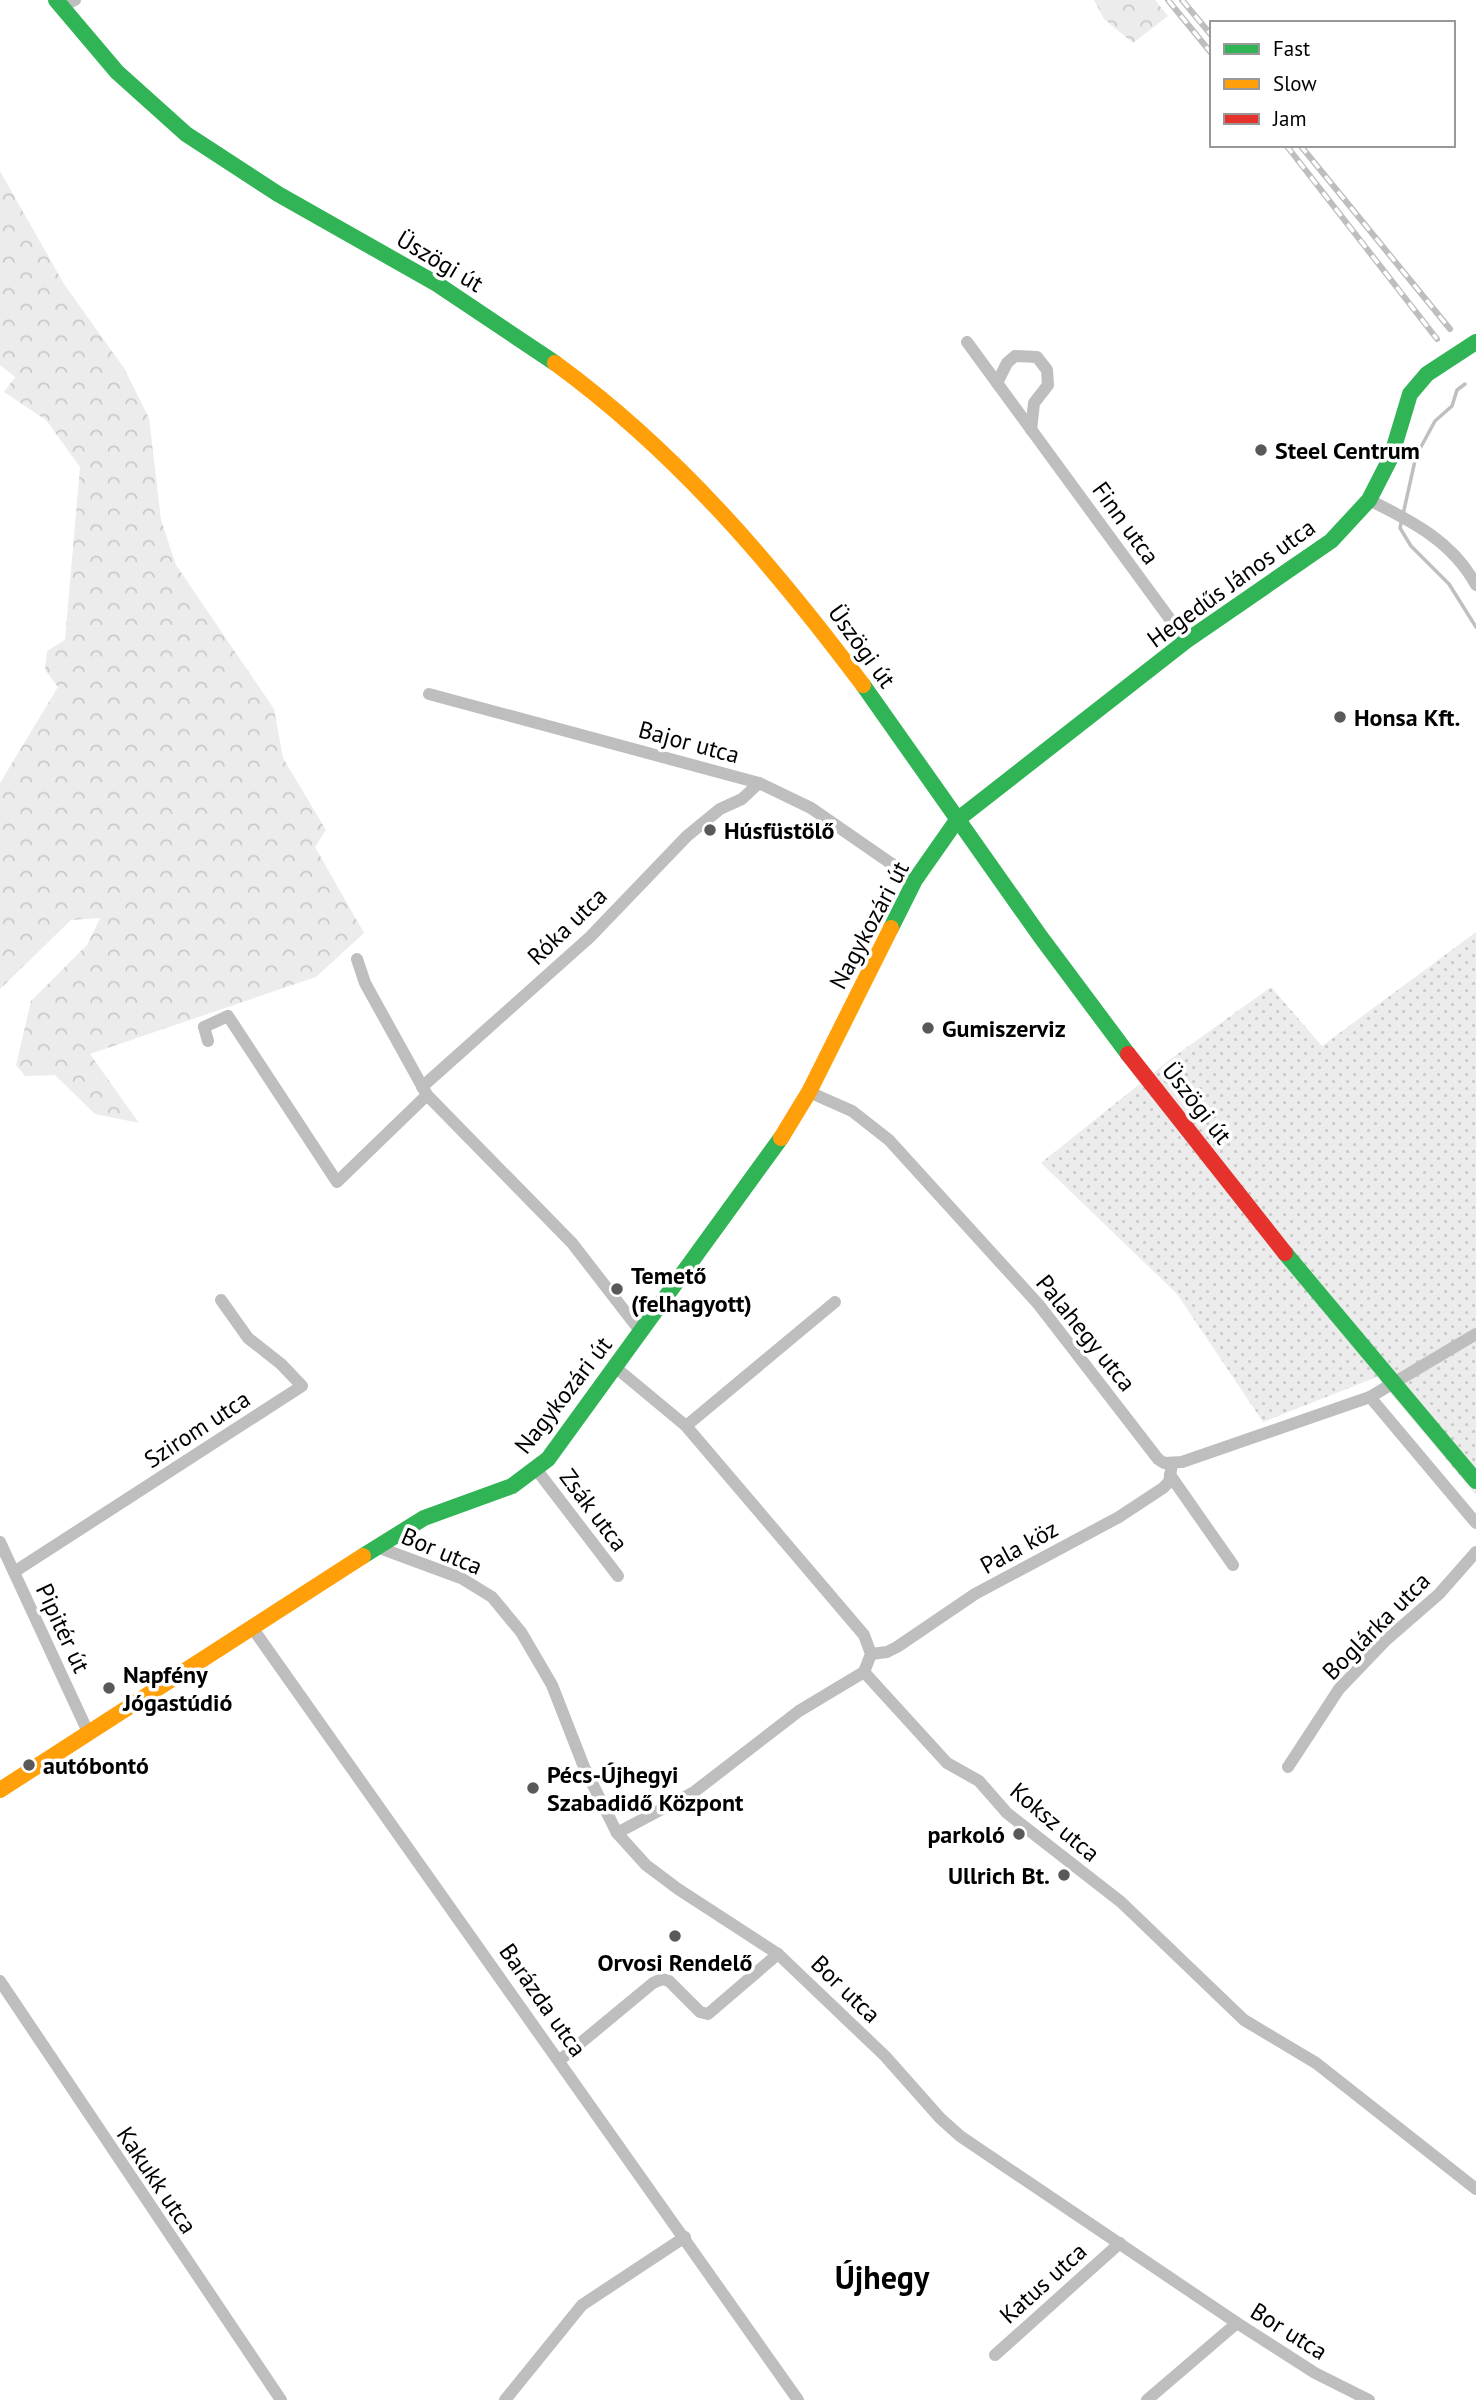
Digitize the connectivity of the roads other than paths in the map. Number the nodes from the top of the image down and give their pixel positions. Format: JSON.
{"nodes":[{"id":1,"x":64,"y":2,"type":"edge"},
{"id":2,"x":967,"y":342,"type":"dead end"},
{"id":3,"x":1476,"y":342,"type":"edge"},
{"id":4,"x":997,"y":383,"type":"junction"},
{"id":5,"x":1031,"y":429,"type":"junction"},
{"id":6,"x":1369,"y":500,"type":"junction"},
{"id":7,"x":1476,"y":585,"type":"edge"},
{"id":8,"x":1186,"y":641,"type":"junction"},
{"id":9,"x":429,"y":694,"type":"dead end"},
{"id":10,"x":759,"y":783,"type":"junction"},
{"id":11,"x":957,"y":820,"type":"junction"},
{"id":12,"x":915,"y":880,"type":"junction"},
{"id":13,"x":357,"y":959,"type":"dead end"},
{"id":14,"x":208,"y":1041,"type":"dead end"},
{"id":15,"x":424,"y":1091,"type":"junction"},
{"id":16,"x":809,"y":1092,"type":"junction"},
{"id":17,"x":220,"y":1300,"type":"dead end"},
{"id":18,"x":835,"y":1302,"type":"dead end"},
{"id":19,"x":641,"y":1332,"type":"junction"},
{"id":20,"x":1476,"y":1334,"type":"edge"},
{"id":21,"x":615,"y":1367,"type":"junction"},
{"id":22,"x":1392,"y":1384,"type":"junction"},
{"id":23,"x":1370,"y":1397,"type":"junction"},
{"id":24,"x":685,"y":1426,"type":"junction"},
{"id":25,"x":536,"y":1469,"type":"junction"},
{"id":26,"x":1171,"y":1469,"type":"junction"},
{"id":27,"x":1476,"y":1481,"type":"edge"},
{"id":28,"x":1476,"y":1523,"type":"edge"},
{"id":29,"x":0,"y":1542,"type":"edge"},
{"id":30,"x":377,"y":1547,"type":"junction"},
{"id":31,"x":1476,"y":1552,"type":"edge"},
{"id":32,"x":1233,"y":1565,"type":"dead end"},
{"id":33,"x":14,"y":1572,"type":"junction"},
{"id":34,"x":618,"y":1576,"type":"dead end"},
{"id":35,"x":251,"y":1626,"type":"junction"},
{"id":36,"x":871,"y":1654,"type":"junction"},
{"id":37,"x":863,"y":1672,"type":"junction"},
{"id":38,"x":89,"y":1732,"type":"junction"},
{"id":39,"x":1289,"y":1768,"type":"dead end"},
{"id":40,"x":0,"y":1790,"type":"edge"},
{"id":41,"x":617,"y":1833,"type":"junction"},
{"id":42,"x":778,"y":1954,"type":"junction"},
{"id":43,"x":0,"y":1982,"type":"edge"},
{"id":44,"x":560,"y":2060,"type":"junction"},
{"id":45,"x":1476,"y":2189,"type":"edge"},
{"id":46,"x":685,"y":2237,"type":"junction"},
{"id":47,"x":1120,"y":2243,"type":"junction"},
{"id":48,"x":1237,"y":2323,"type":"junction"},
{"id":49,"x":995,"y":2355,"type":"dead end"},
{"id":50,"x":281,"y":2400,"type":"edge"},
{"id":51,"x":505,"y":2400,"type":"edge"},
{"id":52,"x":798,"y":2400,"type":"edge"},
{"id":53,"x":1147,"y":2400,"type":"edge"},
{"id":54,"x":1369,"y":2400,"type":"edge"}],
"edges":[{"from":1,"to":11,"type":"street","name":"Üszögi út"},
{"from":2,"to":4,"type":"street","name":"Finn utca"},
{"from":3,"to":6,"type":"street","name":"Hegedűs János utca"},
{"from":4,"to":5,"type":"street","name":"Finn utca"},
{"from":4,"to":5,"type":"street"},
{"from":5,"to":8,"type":"street","name":"Finn utca"},
{"from":6,"to":7,"type":"street"},
{"from":6,"to":8,"type":"street","name":"Hegedűs János utca"},
{"from":8,"to":11,"type":"street","name":"Hegedűs János utca"},
{"from":9,"to":10,"type":"street","name":"Bajor utca"},
{"from":10,"to":12,"type":"street","name":"Bajor utca"},
{"from":10,"to":15,"type":"street","name":"Róka utca"},
{"from":11,"to":12,"type":"street","name":"Nagykozári út"},
{"from":11,"to":22,"type":"street","name":"Üszögi út"},
{"from":12,"to":16,"type":"street","name":"Nagykozári út"},
{"from":13,"to":15,"type":"street"},
{"from":14,"to":15,"type":"street","name":"Róka utca"},
{"from":15,"to":19,"type":"street"},
{"from":16,"to":19,"type":"street","name":"Nagykozári út"},
{"from":16,"to":26,"type":"street","name":"Palahegy utca"},
{"from":17,"to":33,"type":"street","name":"Szirom utca"},
{"from":18,"to":24,"type":"street"},
{"from":19,"to":21,"type":"street","name":"Nagykozári út"},
{"from":20,"to":22,"type":"street"},
{"from":21,"to":24,"type":"street"},
{"from":21,"to":25,"type":"street","name":"Nagykozári út"},
{"from":22,"to":23,"type":"street"},
{"from":22,"to":27,"type":"street","name":"Üszögi út"},
{"from":23,"to":26,"type":"street"},
{"from":23,"to":28,"type":"street"},
{"from":24,"to":36,"type":"street"},
{"from":25,"to":30,"type":"street","name":"Nagykozári út"},
{"from":25,"to":34,"type":"street","name":"Zsák utca"},
{"from":26,"to":32,"type":"street","name":"Palahegy utca"},
{"from":26,"to":36,"type":"street","name":"Pala köz"},
{"from":29,"to":33,"type":"street","name":"Pipitér út"},
{"from":30,"to":35,"type":"street","name":"Nagykozári út"},
{"from":30,"to":41,"type":"street","name":"Bor utca"},
{"from":31,"to":39,"type":"street","name":"Boglárka utca"},
{"from":33,"to":38,"type":"street","name":"Pipitér út"},
{"from":35,"to":38,"type":"street","name":"Nagykozári út"},
{"from":35,"to":44,"type":"street","name":"Barázda utca"},
{"from":36,"to":37,"type":"street"},
{"from":37,"to":41,"type":"street"},
{"from":37,"to":45,"type":"street","name":"Koksz utca"},
{"from":38,"to":40,"type":"street","name":"Nagykozári út"},
{"from":41,"to":42,"type":"street","name":"Bor utca"},
{"from":42,"to":44,"type":"street"},
{"from":42,"to":47,"type":"street","name":"Bor utca"},
{"from":43,"to":50,"type":"street","name":"Kakukk utca"},
{"from":44,"to":46,"type":"street","name":"Barázda utca"},
{"from":46,"to":51,"type":"street"},
{"from":46,"to":52,"type":"street","name":"Barázda utca"},
{"from":47,"to":48,"type":"street","name":"Bor utca"},
{"from":47,"to":49,"type":"street","name":"Katus utca"},
{"from":48,"to":53,"type":"street"},
{"from":48,"to":54,"type":"street","name":"Bor utca"}]}
